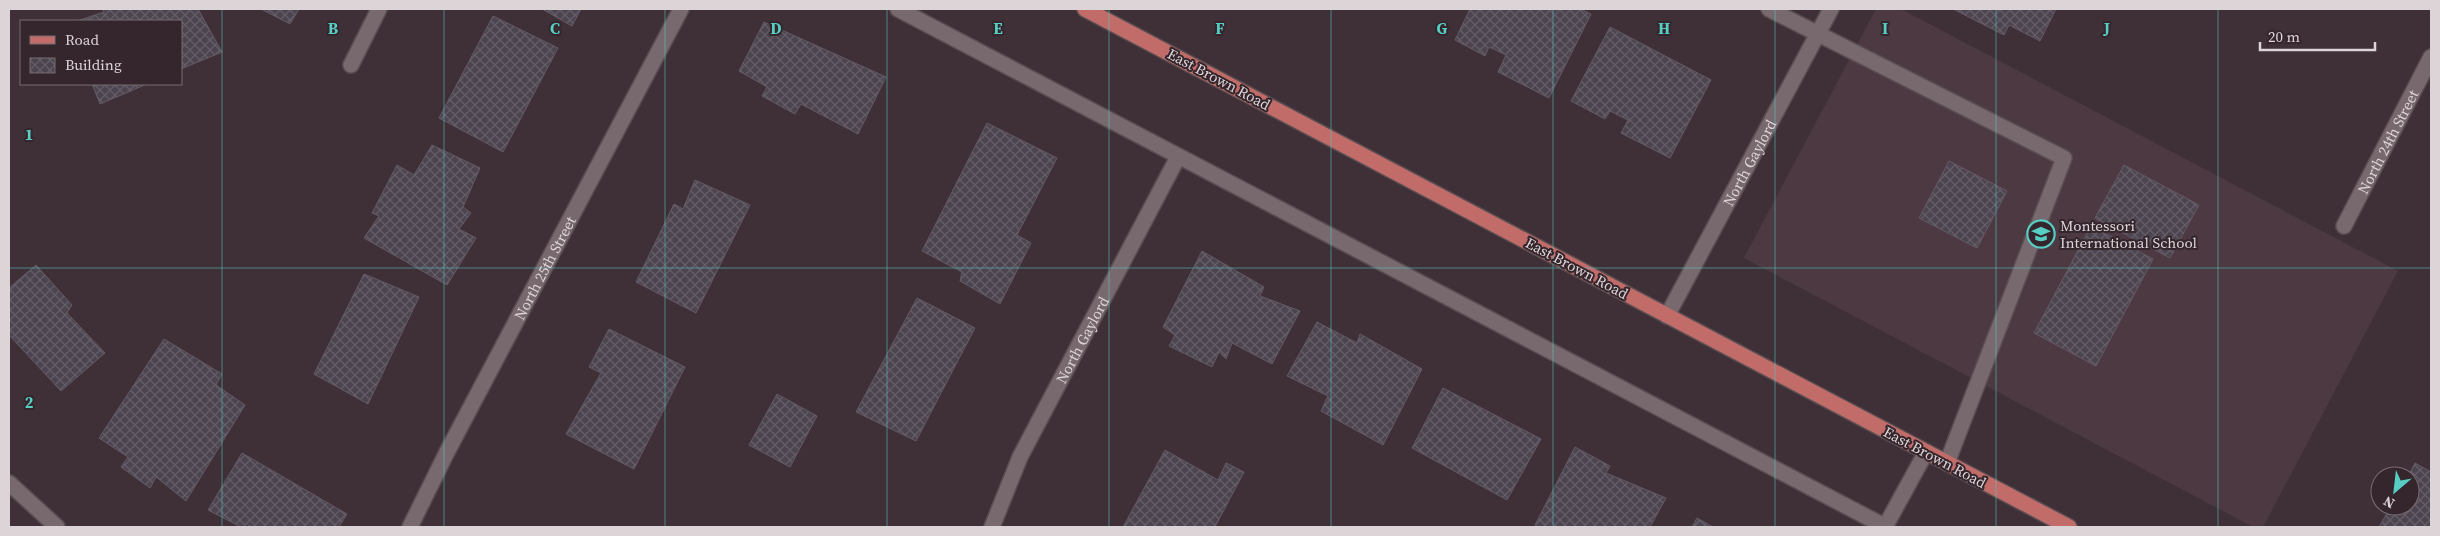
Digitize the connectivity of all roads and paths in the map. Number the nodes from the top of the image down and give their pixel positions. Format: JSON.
{"nodes":[{"id":1,"x":380,"y":9,"type":"edge"},
{"id":2,"x":681,"y":9,"type":"edge"},
{"id":3,"x":898,"y":9,"type":"edge"},
{"id":4,"x":1085,"y":9,"type":"edge"},
{"id":5,"x":1768,"y":9,"type":"edge"},
{"id":6,"x":1830,"y":9,"type":"edge"},
{"id":7,"x":1817,"y":34,"type":"junction"},
{"id":8,"x":2431,"y":57,"type":"edge"},
{"id":9,"x":351,"y":65,"type":"dead end"},
{"id":10,"x":1178,"y":157,"type":"junction"},
{"id":11,"x":2344,"y":226,"type":"dead end"},
{"id":12,"x":1667,"y":316,"type":"junction"},
{"id":13,"x":1926,"y":452,"type":"junction"},
{"id":14,"x":1947,"y":463,"type":"junction"},
{"id":15,"x":9,"y":483,"type":"edge"},
{"id":16,"x":55,"y":527,"type":"edge"},
{"id":17,"x":410,"y":527,"type":"edge"},
{"id":18,"x":992,"y":527,"type":"edge"},
{"id":19,"x":1885,"y":527,"type":"edge"},
{"id":20,"x":2069,"y":527,"type":"edge"}],
"edges":[{"from":1,"to":9,"type":"street"},
{"from":2,"to":17,"type":"street","name":"North 25th Street"},
{"from":3,"to":10,"type":"street"},
{"from":4,"to":12,"type":"main road","name":"East Brown Road"},
{"from":5,"to":7,"type":"street"},
{"from":6,"to":7,"type":"street","name":"North Gaylord"},
{"from":7,"to":12,"type":"street","name":"North Gaylord"},
{"from":7,"to":14,"type":"street"},
{"from":8,"to":11,"type":"street","name":"North 24th Street"},
{"from":10,"to":18,"type":"street","name":"North Gaylord"},
{"from":10,"to":19,"type":"street"},
{"from":12,"to":13,"type":"main road","name":"East Brown Road"},
{"from":13,"to":14,"type":"main road","name":"East Brown Road"},
{"from":13,"to":19,"type":"street"},
{"from":14,"to":20,"type":"main road","name":"East Brown Road"},
{"from":15,"to":16,"type":"street"}]}
